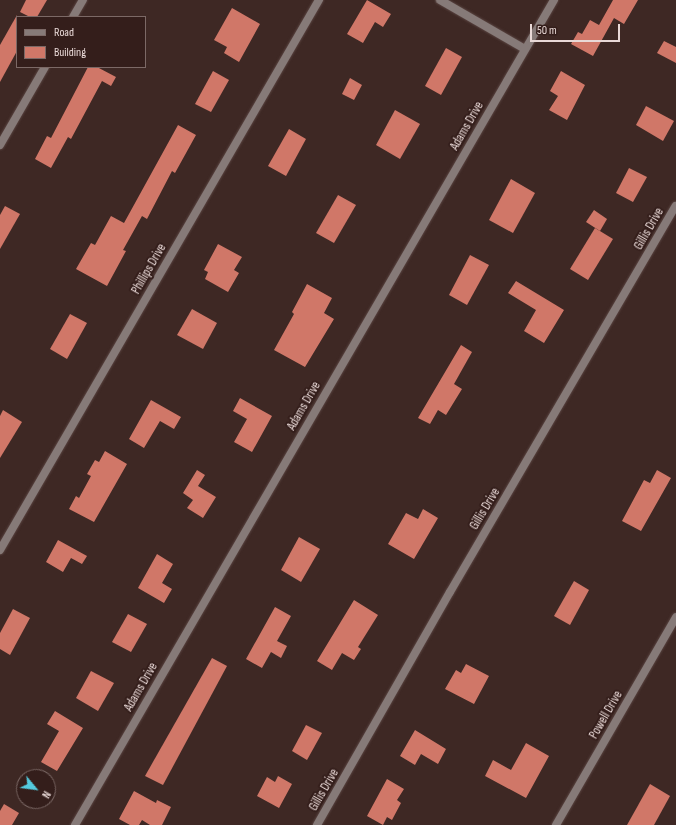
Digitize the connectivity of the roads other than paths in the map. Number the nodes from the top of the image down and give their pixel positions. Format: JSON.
{"nodes":[{"id":1,"x":83,"y":0,"type":"edge"},
{"id":2,"x":319,"y":0,"type":"edge"},
{"id":3,"x":440,"y":0,"type":"edge"},
{"id":4,"x":554,"y":0,"type":"edge"},
{"id":5,"x":74,"y":16,"type":"edge"},
{"id":6,"x":525,"y":49,"type":"junction"},
{"id":7,"x":44,"y":68,"type":"edge"},
{"id":8,"x":0,"y":145,"type":"edge"},
{"id":9,"x":676,"y":206,"type":"edge"},
{"id":10,"x":0,"y":550,"type":"edge"},
{"id":11,"x":676,"y":617,"type":"edge"},
{"id":12,"x":75,"y":825,"type":"edge"},
{"id":13,"x":317,"y":825,"type":"edge"},
{"id":14,"x":556,"y":825,"type":"edge"}],
"edges":[{"from":1,"to":5,"type":"street"},
{"from":2,"to":10,"type":"street","name":"Phillips Drive"},
{"from":3,"to":6,"type":"street"},
{"from":4,"to":6,"type":"street","name":"Adams Drive"},
{"from":6,"to":12,"type":"street","name":"Adams Drive"},
{"from":7,"to":8,"type":"street"},
{"from":9,"to":13,"type":"street","name":"Gillis Drive"},
{"from":11,"to":14,"type":"street","name":"Powell Drive"}]}
